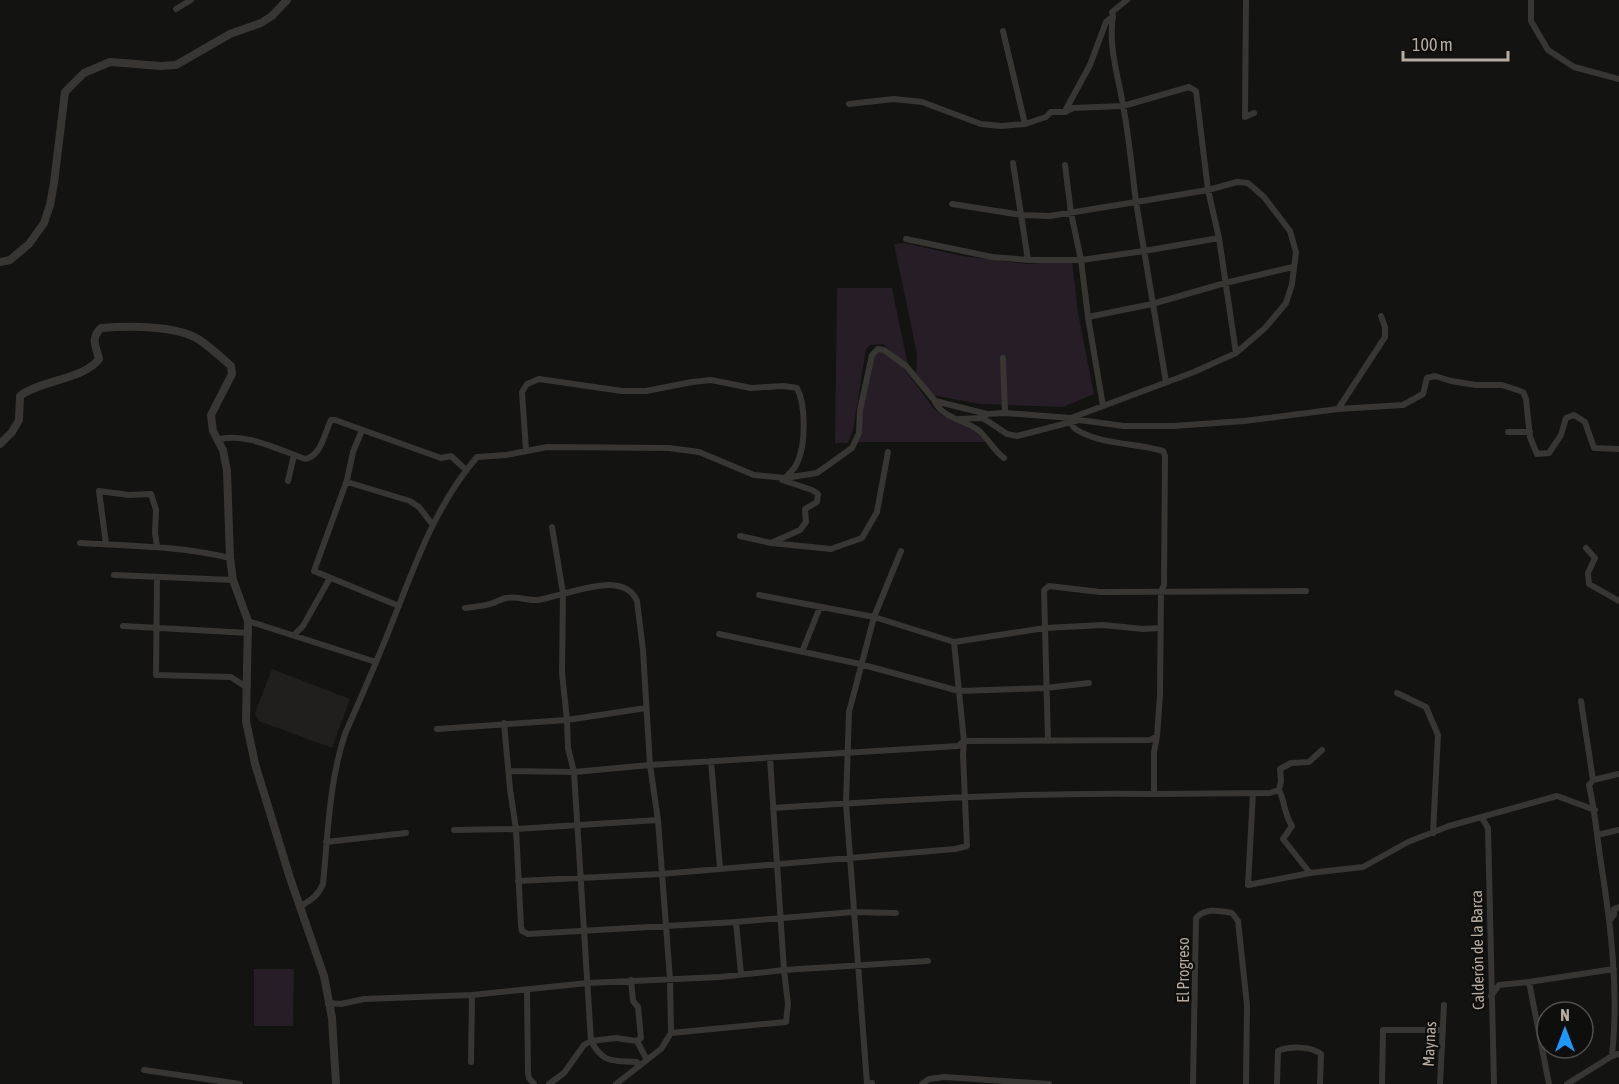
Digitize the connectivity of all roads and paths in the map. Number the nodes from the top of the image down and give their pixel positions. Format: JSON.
{"nodes":[{"id":1,"x":191,"y":0,"type":"edge"},
{"id":2,"x":287,"y":0,"type":"edge"},
{"id":3,"x":1127,"y":0,"type":"edge"},
{"id":4,"x":1246,"y":0,"type":"edge"},
{"id":5,"x":1532,"y":0,"type":"edge"},
{"id":6,"x":176,"y":9,"type":"dead end"},
{"id":7,"x":1113,"y":16,"type":"junction"},
{"id":8,"x":1003,"y":31,"type":"dead end"},
{"id":9,"x":1619,"y":79,"type":"edge"},
{"id":10,"x":849,"y":104,"type":"dead end"},
{"id":11,"x":1123,"y":106,"type":"junction"},
{"id":12,"x":1065,"y":112,"type":"junction"},
{"id":13,"x":1254,"y":113,"type":"dead end"},
{"id":14,"x":1025,"y":124,"type":"junction"},
{"id":15,"x":1013,"y":163,"type":"dead end"},
{"id":16,"x":1065,"y":165,"type":"dead end"},
{"id":17,"x":1208,"y":190,"type":"junction"},
{"id":18,"x":1136,"y":202,"type":"junction"},
{"id":19,"x":952,"y":204,"type":"dead end"},
{"id":20,"x":1071,"y":213,"type":"junction"},
{"id":21,"x":1022,"y":215,"type":"junction"},
{"id":22,"x":1219,"y":237,"type":"junction"},
{"id":23,"x":906,"y":239,"type":"dead end"},
{"id":24,"x":1144,"y":251,"type":"junction"},
{"id":25,"x":1028,"y":260,"type":"junction"},
{"id":26,"x":1081,"y":260,"type":"junction"},
{"id":27,"x":0,"y":262,"type":"edge"},
{"id":28,"x":1293,"y":267,"type":"junction"},
{"id":29,"x":1225,"y":282,"type":"junction"},
{"id":30,"x":1152,"y":304,"type":"junction"},
{"id":31,"x":1381,"y":316,"type":"dead end"},
{"id":32,"x":1088,"y":317,"type":"junction"},
{"id":33,"x":1236,"y":353,"type":"junction"},
{"id":34,"x":1003,"y":358,"type":"dead end"},
{"id":35,"x":1166,"y":382,"type":"junction"},
{"id":36,"x":935,"y":401,"type":"junction"},
{"id":37,"x":1103,"y":406,"type":"junction"},
{"id":38,"x":1338,"y":409,"type":"junction"},
{"id":39,"x":1005,"y":413,"type":"junction"},
{"id":40,"x":959,"y":418,"type":"junction"},
{"id":41,"x":1071,"y":421,"type":"junction"},
{"id":42,"x":362,"y":430,"type":"junction"},
{"id":43,"x":1508,"y":432,"type":"dead end"},
{"id":44,"x":1530,"y":432,"type":"junction"},
{"id":45,"x":217,"y":440,"type":"junction"},
{"id":46,"x":0,"y":444,"type":"edge"},
{"id":47,"x":1619,"y":449,"type":"edge"},
{"id":48,"x":526,"y":450,"type":"junction"},
{"id":49,"x":888,"y":452,"type":"dead end"},
{"id":50,"x":294,"y":455,"type":"junction"},
{"id":51,"x":1004,"y":458,"type":"dead end"},
{"id":52,"x":466,"y":470,"type":"junction"},
{"id":53,"x":782,"y":478,"type":"junction"},
{"id":54,"x":288,"y":481,"type":"dead end"},
{"id":55,"x":347,"y":482,"type":"junction"},
{"id":56,"x":432,"y":524,"type":"junction"},
{"id":57,"x":552,"y":527,"type":"dead end"},
{"id":58,"x":740,"y":536,"type":"dead end"},
{"id":59,"x":80,"y":543,"type":"dead end"},
{"id":60,"x":771,"y":543,"type":"junction"},
{"id":61,"x":106,"y":544,"type":"junction"},
{"id":62,"x":157,"y":546,"type":"junction"},
{"id":63,"x":1586,"y":549,"type":"dead end"},
{"id":64,"x":901,"y":551,"type":"dead end"},
{"id":65,"x":230,"y":558,"type":"junction"},
{"id":66,"x":114,"y":576,"type":"dead end"},
{"id":67,"x":157,"y":578,"type":"junction"},
{"id":68,"x":330,"y":578,"type":"junction"},
{"id":69,"x":233,"y":580,"type":"junction"},
{"id":70,"x":1161,"y":591,"type":"junction"},
{"id":71,"x":1306,"y":591,"type":"dead end"},
{"id":72,"x":563,"y":593,"type":"junction"},
{"id":73,"x":759,"y":595,"type":"dead end"},
{"id":74,"x":1619,"y":601,"type":"edge"},
{"id":75,"x":399,"y":606,"type":"junction"},
{"id":76,"x":820,"y":607,"type":"junction"},
{"id":77,"x":465,"y":608,"type":"dead end"},
{"id":78,"x":874,"y":617,"type":"junction"},
{"id":79,"x":248,"y":621,"type":"junction"},
{"id":80,"x":123,"y":626,"type":"dead end"},
{"id":81,"x":156,"y":627,"type":"junction"},
{"id":82,"x":1045,"y":628,"type":"junction"},
{"id":83,"x":1160,"y":628,"type":"junction"},
{"id":84,"x":249,"y":633,"type":"junction"},
{"id":85,"x":719,"y":634,"type":"dead end"},
{"id":86,"x":294,"y":635,"type":"junction"},
{"id":87,"x":954,"y":642,"type":"junction"},
{"id":88,"x":802,"y":652,"type":"junction"},
{"id":89,"x":376,"y":662,"type":"junction"},
{"id":90,"x":860,"y":664,"type":"junction"},
{"id":91,"x":1089,"y":683,"type":"dead end"},
{"id":92,"x":246,"y":687,"type":"junction"},
{"id":93,"x":1046,"y":688,"type":"junction"},
{"id":94,"x":959,"y":691,"type":"junction"},
{"id":95,"x":1397,"y":693,"type":"dead end"},
{"id":96,"x":1581,"y":701,"type":"dead end"},
{"id":97,"x":646,"y":708,"type":"junction"},
{"id":98,"x":567,"y":720,"type":"junction"},
{"id":99,"x":504,"y":723,"type":"junction"},
{"id":100,"x":437,"y":729,"type":"dead end"},
{"id":101,"x":1157,"y":736,"type":"junction"},
{"id":102,"x":964,"y":741,"type":"junction"},
{"id":103,"x":1048,"y":741,"type":"junction"},
{"id":104,"x":1322,"y":750,"type":"dead end"},
{"id":105,"x":847,"y":754,"type":"junction"},
{"id":106,"x":770,"y":758,"type":"junction"},
{"id":107,"x":711,"y":761,"type":"junction"},
{"id":108,"x":650,"y":765,"type":"junction"},
{"id":109,"x":509,"y":771,"type":"junction"},
{"id":110,"x":574,"y":772,"type":"junction"},
{"id":111,"x":1619,"y":774,"type":"edge"},
{"id":112,"x":1593,"y":780,"type":"junction"},
{"id":113,"x":1279,"y":790,"type":"junction"},
{"id":114,"x":1253,"y":793,"type":"junction"},
{"id":115,"x":1154,"y":794,"type":"junction"},
{"id":116,"x":966,"y":796,"type":"junction"},
{"id":117,"x":846,"y":803,"type":"junction"},
{"id":118,"x":773,"y":808,"type":"junction"},
{"id":119,"x":1595,"y":810,"type":"junction"},
{"id":120,"x":1482,"y":818,"type":"junction"},
{"id":121,"x":658,"y":820,"type":"junction"},
{"id":122,"x":577,"y":825,"type":"junction"},
{"id":123,"x":516,"y":829,"type":"junction"},
{"id":124,"x":454,"y":830,"type":"dead end"},
{"id":125,"x":1619,"y":830,"type":"edge"},
{"id":126,"x":1433,"y":832,"type":"junction"},
{"id":127,"x":406,"y":833,"type":"dead end"},
{"id":128,"x":1597,"y":835,"type":"junction"},
{"id":129,"x":326,"y":842,"type":"junction"},
{"id":130,"x":849,"y":859,"type":"junction"},
{"id":131,"x":777,"y":863,"type":"junction"},
{"id":132,"x":720,"y":868,"type":"junction"},
{"id":133,"x":1310,"y":873,"type":"junction"},
{"id":134,"x":661,"y":874,"type":"junction"},
{"id":135,"x":580,"y":877,"type":"junction"},
{"id":136,"x":518,"y":881,"type":"junction"},
{"id":137,"x":301,"y":906,"type":"junction"},
{"id":138,"x":1619,"y":907,"type":"edge"},
{"id":139,"x":853,"y":912,"type":"junction"},
{"id":140,"x":896,"y":913,"type":"dead end"},
{"id":141,"x":1614,"y":916,"type":"edge"},
{"id":142,"x":782,"y":918,"type":"junction"},
{"id":143,"x":736,"y":922,"type":"junction"},
{"id":144,"x":664,"y":926,"type":"junction"},
{"id":145,"x":584,"y":932,"type":"junction"},
{"id":146,"x":928,"y":961,"type":"dead end"},
{"id":147,"x":859,"y":967,"type":"junction"},
{"id":148,"x":1614,"y":969,"type":"junction"},
{"id":149,"x":784,"y":970,"type":"junction"},
{"id":150,"x":741,"y":974,"type":"junction"},
{"id":151,"x":670,"y":979,"type":"junction"},
{"id":152,"x":631,"y":980,"type":"junction"},
{"id":153,"x":1529,"y":982,"type":"junction"},
{"id":154,"x":588,"y":983,"type":"junction"},
{"id":155,"x":527,"y":990,"type":"junction"},
{"id":156,"x":472,"y":995,"type":"junction"},
{"id":157,"x":1491,"y":997,"type":"junction"},
{"id":158,"x":328,"y":1003,"type":"junction"},
{"id":159,"x":1444,"y":1005,"type":"dead end"},
{"id":160,"x":1443,"y":1030,"type":"junction"},
{"id":161,"x":671,"y":1033,"type":"junction"},
{"id":162,"x":591,"y":1041,"type":"junction"},
{"id":163,"x":637,"y":1041,"type":"junction"},
{"id":164,"x":1616,"y":1055,"type":"edge"},
{"id":165,"x":646,"y":1060,"type":"junction"},
{"id":166,"x":471,"y":1062,"type":"dead end"},
{"id":167,"x":638,"y":1066,"type":"junction"},
{"id":168,"x":144,"y":1070,"type":"dead end"},
{"id":169,"x":240,"y":1084,"type":"edge"},
{"id":170,"x":336,"y":1084,"type":"edge"},
{"id":171,"x":534,"y":1084,"type":"edge"},
{"id":172,"x":549,"y":1084,"type":"edge"},
{"id":173,"x":616,"y":1084,"type":"edge"},
{"id":174,"x":871,"y":1084,"type":"edge"},
{"id":175,"x":922,"y":1084,"type":"edge"},
{"id":176,"x":1048,"y":1084,"type":"edge"},
{"id":177,"x":1193,"y":1084,"type":"edge"},
{"id":178,"x":1246,"y":1084,"type":"edge"},
{"id":179,"x":1277,"y":1084,"type":"edge"},
{"id":180,"x":1320,"y":1084,"type":"edge"},
{"id":181,"x":1382,"y":1084,"type":"edge"},
{"id":182,"x":1440,"y":1084,"type":"edge"},
{"id":183,"x":1494,"y":1084,"type":"edge"},
{"id":184,"x":1549,"y":1084,"type":"edge"},
{"id":185,"x":1567,"y":1084,"type":"edge"}],
"edges":[{"from":1,"to":6,"type":"street"},
{"from":2,"to":27,"type":"street"},
{"from":3,"to":7,"type":"street"},
{"from":4,"to":13,"type":"street"},
{"from":5,"to":9,"type":"street"},
{"from":7,"to":11,"type":"street"},
{"from":7,"to":12,"type":"street"},
{"from":8,"to":14,"type":"street"},
{"from":10,"to":14,"type":"street"},
{"from":11,"to":12,"type":"street"},
{"from":11,"to":17,"type":"street"},
{"from":11,"to":18,"type":"street"},
{"from":12,"to":14,"type":"street"},
{"from":15,"to":21,"type":"street"},
{"from":16,"to":20,"type":"street"},
{"from":17,"to":18,"type":"street"},
{"from":17,"to":22,"type":"street"},
{"from":17,"to":28,"type":"street"},
{"from":18,"to":20,"type":"street"},
{"from":18,"to":24,"type":"street"},
{"from":19,"to":21,"type":"street"},
{"from":20,"to":21,"type":"street"},
{"from":20,"to":26,"type":"street"},
{"from":21,"to":25,"type":"street"},
{"from":22,"to":24,"type":"street"},
{"from":22,"to":29,"type":"street"},
{"from":23,"to":25,"type":"street"},
{"from":24,"to":26,"type":"street"},
{"from":24,"to":30,"type":"street"},
{"from":25,"to":26,"type":"street"},
{"from":26,"to":32,"type":"street"},
{"from":28,"to":29,"type":"street"},
{"from":28,"to":33,"type":"street"},
{"from":29,"to":30,"type":"street"},
{"from":29,"to":33,"type":"street"},
{"from":30,"to":32,"type":"street"},
{"from":30,"to":35,"type":"street"},
{"from":31,"to":38,"type":"street"},
{"from":32,"to":37,"type":"street"},
{"from":33,"to":35,"type":"street"},
{"from":34,"to":39,"type":"street"},
{"from":35,"to":37,"type":"street"},
{"from":36,"to":39,"type":"street"},
{"from":36,"to":40,"type":"street"},
{"from":36,"to":53,"type":"street"},
{"from":37,"to":41,"type":"street"},
{"from":38,"to":41,"type":"street"},
{"from":38,"to":44,"type":"street"},
{"from":39,"to":41,"type":"street"},
{"from":40,"to":41,"type":"street"},
{"from":40,"to":51,"type":"street"},
{"from":41,"to":70,"type":"street"},
{"from":42,"to":50,"type":"street"},
{"from":42,"to":52,"type":"street"},
{"from":42,"to":55,"type":"street"},
{"from":43,"to":44,"type":"street"},
{"from":44,"to":47,"type":"street"},
{"from":45,"to":46,"type":"street"},
{"from":45,"to":50,"type":"street"},
{"from":45,"to":65,"type":"street"},
{"from":48,"to":52,"type":"street"},
{"from":48,"to":53,"type":"street"},
{"from":48,"to":53,"type":"street"},
{"from":49,"to":60,"type":"street"},
{"from":50,"to":54,"type":"street"},
{"from":52,"to":56,"type":"street"},
{"from":53,"to":60,"type":"street"},
{"from":55,"to":56,"type":"street"},
{"from":55,"to":68,"type":"street"},
{"from":56,"to":75,"type":"street"},
{"from":57,"to":72,"type":"street"},
{"from":58,"to":60,"type":"street"},
{"from":59,"to":61,"type":"street"},
{"from":61,"to":62,"type":"street"},
{"from":61,"to":62,"type":"street"},
{"from":62,"to":65,"type":"street"},
{"from":63,"to":74,"type":"street"},
{"from":64,"to":78,"type":"street"},
{"from":65,"to":69,"type":"street"},
{"from":66,"to":67,"type":"street"},
{"from":67,"to":69,"type":"street"},
{"from":67,"to":81,"type":"street"},
{"from":68,"to":75,"type":"street"},
{"from":68,"to":86,"type":"street"},
{"from":69,"to":79,"type":"street"},
{"from":70,"to":71,"type":"street"},
{"from":70,"to":82,"type":"street"},
{"from":70,"to":83,"type":"street"},
{"from":72,"to":77,"type":"street"},
{"from":72,"to":97,"type":"street"},
{"from":72,"to":98,"type":"street"},
{"from":73,"to":76,"type":"street"},
{"from":75,"to":89,"type":"street"},
{"from":76,"to":78,"type":"street"},
{"from":76,"to":88,"type":"street"},
{"from":78,"to":87,"type":"street"},
{"from":78,"to":90,"type":"street"},
{"from":79,"to":84,"type":"street"},
{"from":79,"to":86,"type":"street"},
{"from":80,"to":81,"type":"street"},
{"from":81,"to":84,"type":"street"},
{"from":81,"to":92,"type":"street"},
{"from":82,"to":83,"type":"street"},
{"from":82,"to":87,"type":"street"},
{"from":82,"to":93,"type":"street"},
{"from":83,"to":101,"type":"street"},
{"from":84,"to":92,"type":"street"},
{"from":85,"to":88,"type":"street"},
{"from":86,"to":89,"type":"street"},
{"from":87,"to":94,"type":"street"},
{"from":88,"to":90,"type":"street"},
{"from":89,"to":129,"type":"street"},
{"from":90,"to":94,"type":"street"},
{"from":90,"to":105,"type":"street"},
{"from":91,"to":93,"type":"street"},
{"from":92,"to":137,"type":"street"},
{"from":93,"to":94,"type":"street"},
{"from":93,"to":103,"type":"street"},
{"from":94,"to":102,"type":"street"},
{"from":95,"to":126,"type":"street"},
{"from":96,"to":112,"type":"street"},
{"from":97,"to":98,"type":"street"},
{"from":97,"to":108,"type":"street"},
{"from":98,"to":99,"type":"street"},
{"from":98,"to":110,"type":"street"},
{"from":99,"to":100,"type":"street"},
{"from":99,"to":109,"type":"street"},
{"from":101,"to":103,"type":"street"},
{"from":101,"to":115,"type":"street"},
{"from":102,"to":103,"type":"street"},
{"from":102,"to":105,"type":"street"},
{"from":102,"to":116,"type":"street"},
{"from":104,"to":113,"type":"street"},
{"from":105,"to":106,"type":"street"},
{"from":105,"to":117,"type":"street"},
{"from":106,"to":107,"type":"street"},
{"from":106,"to":118,"type":"street"},
{"from":107,"to":108,"type":"street"},
{"from":107,"to":132,"type":"street"},
{"from":108,"to":110,"type":"street"},
{"from":108,"to":121,"type":"street"},
{"from":109,"to":110,"type":"street"},
{"from":109,"to":123,"type":"street"},
{"from":110,"to":122,"type":"street"},
{"from":111,"to":112,"type":"street"},
{"from":112,"to":119,"type":"street"},
{"from":113,"to":114,"type":"street"},
{"from":113,"to":133,"type":"street"},
{"from":114,"to":115,"type":"street"},
{"from":114,"to":133,"type":"street"},
{"from":115,"to":116,"type":"street"},
{"from":116,"to":117,"type":"street"},
{"from":116,"to":130,"type":"street"},
{"from":117,"to":118,"type":"street"},
{"from":117,"to":130,"type":"street"},
{"from":118,"to":131,"type":"street"},
{"from":119,"to":120,"type":"street"},
{"from":119,"to":128,"type":"street"},
{"from":120,"to":126,"type":"street"},
{"from":120,"to":157,"type":"street","name":"Calderón de la Barca"},
{"from":121,"to":122,"type":"street"},
{"from":121,"to":134,"type":"street"},
{"from":122,"to":123,"type":"street"},
{"from":122,"to":135,"type":"street"},
{"from":123,"to":124,"type":"street"},
{"from":123,"to":136,"type":"street"},
{"from":125,"to":128,"type":"street"},
{"from":126,"to":133,"type":"street"},
{"from":127,"to":129,"type":"street"},
{"from":128,"to":141,"type":"street"},
{"from":129,"to":137,"type":"street"},
{"from":130,"to":131,"type":"street"},
{"from":130,"to":139,"type":"street"},
{"from":131,"to":132,"type":"street"},
{"from":131,"to":142,"type":"street"},
{"from":132,"to":134,"type":"street"},
{"from":134,"to":135,"type":"street"},
{"from":134,"to":144,"type":"street"},
{"from":135,"to":136,"type":"street"},
{"from":135,"to":145,"type":"street"},
{"from":136,"to":145,"type":"street"},
{"from":137,"to":158,"type":"street"},
{"from":138,"to":141,"type":"street"},
{"from":139,"to":140,"type":"street"},
{"from":139,"to":142,"type":"street"},
{"from":139,"to":147,"type":"street"},
{"from":141,"to":148,"type":"street"},
{"from":142,"to":143,"type":"street"},
{"from":142,"to":149,"type":"street"},
{"from":143,"to":144,"type":"street"},
{"from":143,"to":150,"type":"street"},
{"from":144,"to":145,"type":"street"},
{"from":144,"to":151,"type":"street"},
{"from":145,"to":154,"type":"street"},
{"from":146,"to":147,"type":"street"},
{"from":147,"to":149,"type":"street"},
{"from":147,"to":174,"type":"street"},
{"from":148,"to":153,"type":"street"},
{"from":148,"to":164,"type":"street"},
{"from":149,"to":150,"type":"street"},
{"from":149,"to":161,"type":"street"},
{"from":150,"to":151,"type":"street"},
{"from":151,"to":152,"type":"street"},
{"from":151,"to":161,"type":"street"},
{"from":152,"to":154,"type":"street"},
{"from":152,"to":163,"type":"street"},
{"from":153,"to":157,"type":"street"},
{"from":153,"to":184,"type":"street"},
{"from":154,"to":155,"type":"street"},
{"from":154,"to":162,"type":"street"},
{"from":155,"to":156,"type":"street"},
{"from":155,"to":171,"type":"street"},
{"from":156,"to":158,"type":"street"},
{"from":156,"to":166,"type":"street"},
{"from":157,"to":183,"type":"street","name":"Calderón de la Barca"},
{"from":158,"to":170,"type":"street"},
{"from":159,"to":160,"type":"street","name":"Maynas"},
{"from":160,"to":181,"type":"street"},
{"from":160,"to":182,"type":"street","name":"Maynas"},
{"from":161,"to":165,"type":"street"},
{"from":162,"to":163,"type":"street"},
{"from":162,"to":167,"type":"street"},
{"from":162,"to":172,"type":"street"},
{"from":163,"to":165,"type":"street"},
{"from":164,"to":185,"type":"street"},
{"from":165,"to":167,"type":"street"},
{"from":167,"to":173,"type":"street"},
{"from":168,"to":169,"type":"street"},
{"from":175,"to":176,"type":"street"},
{"from":177,"to":178,"type":"street","name":"El Progreso"},
{"from":179,"to":180,"type":"street"}]}
